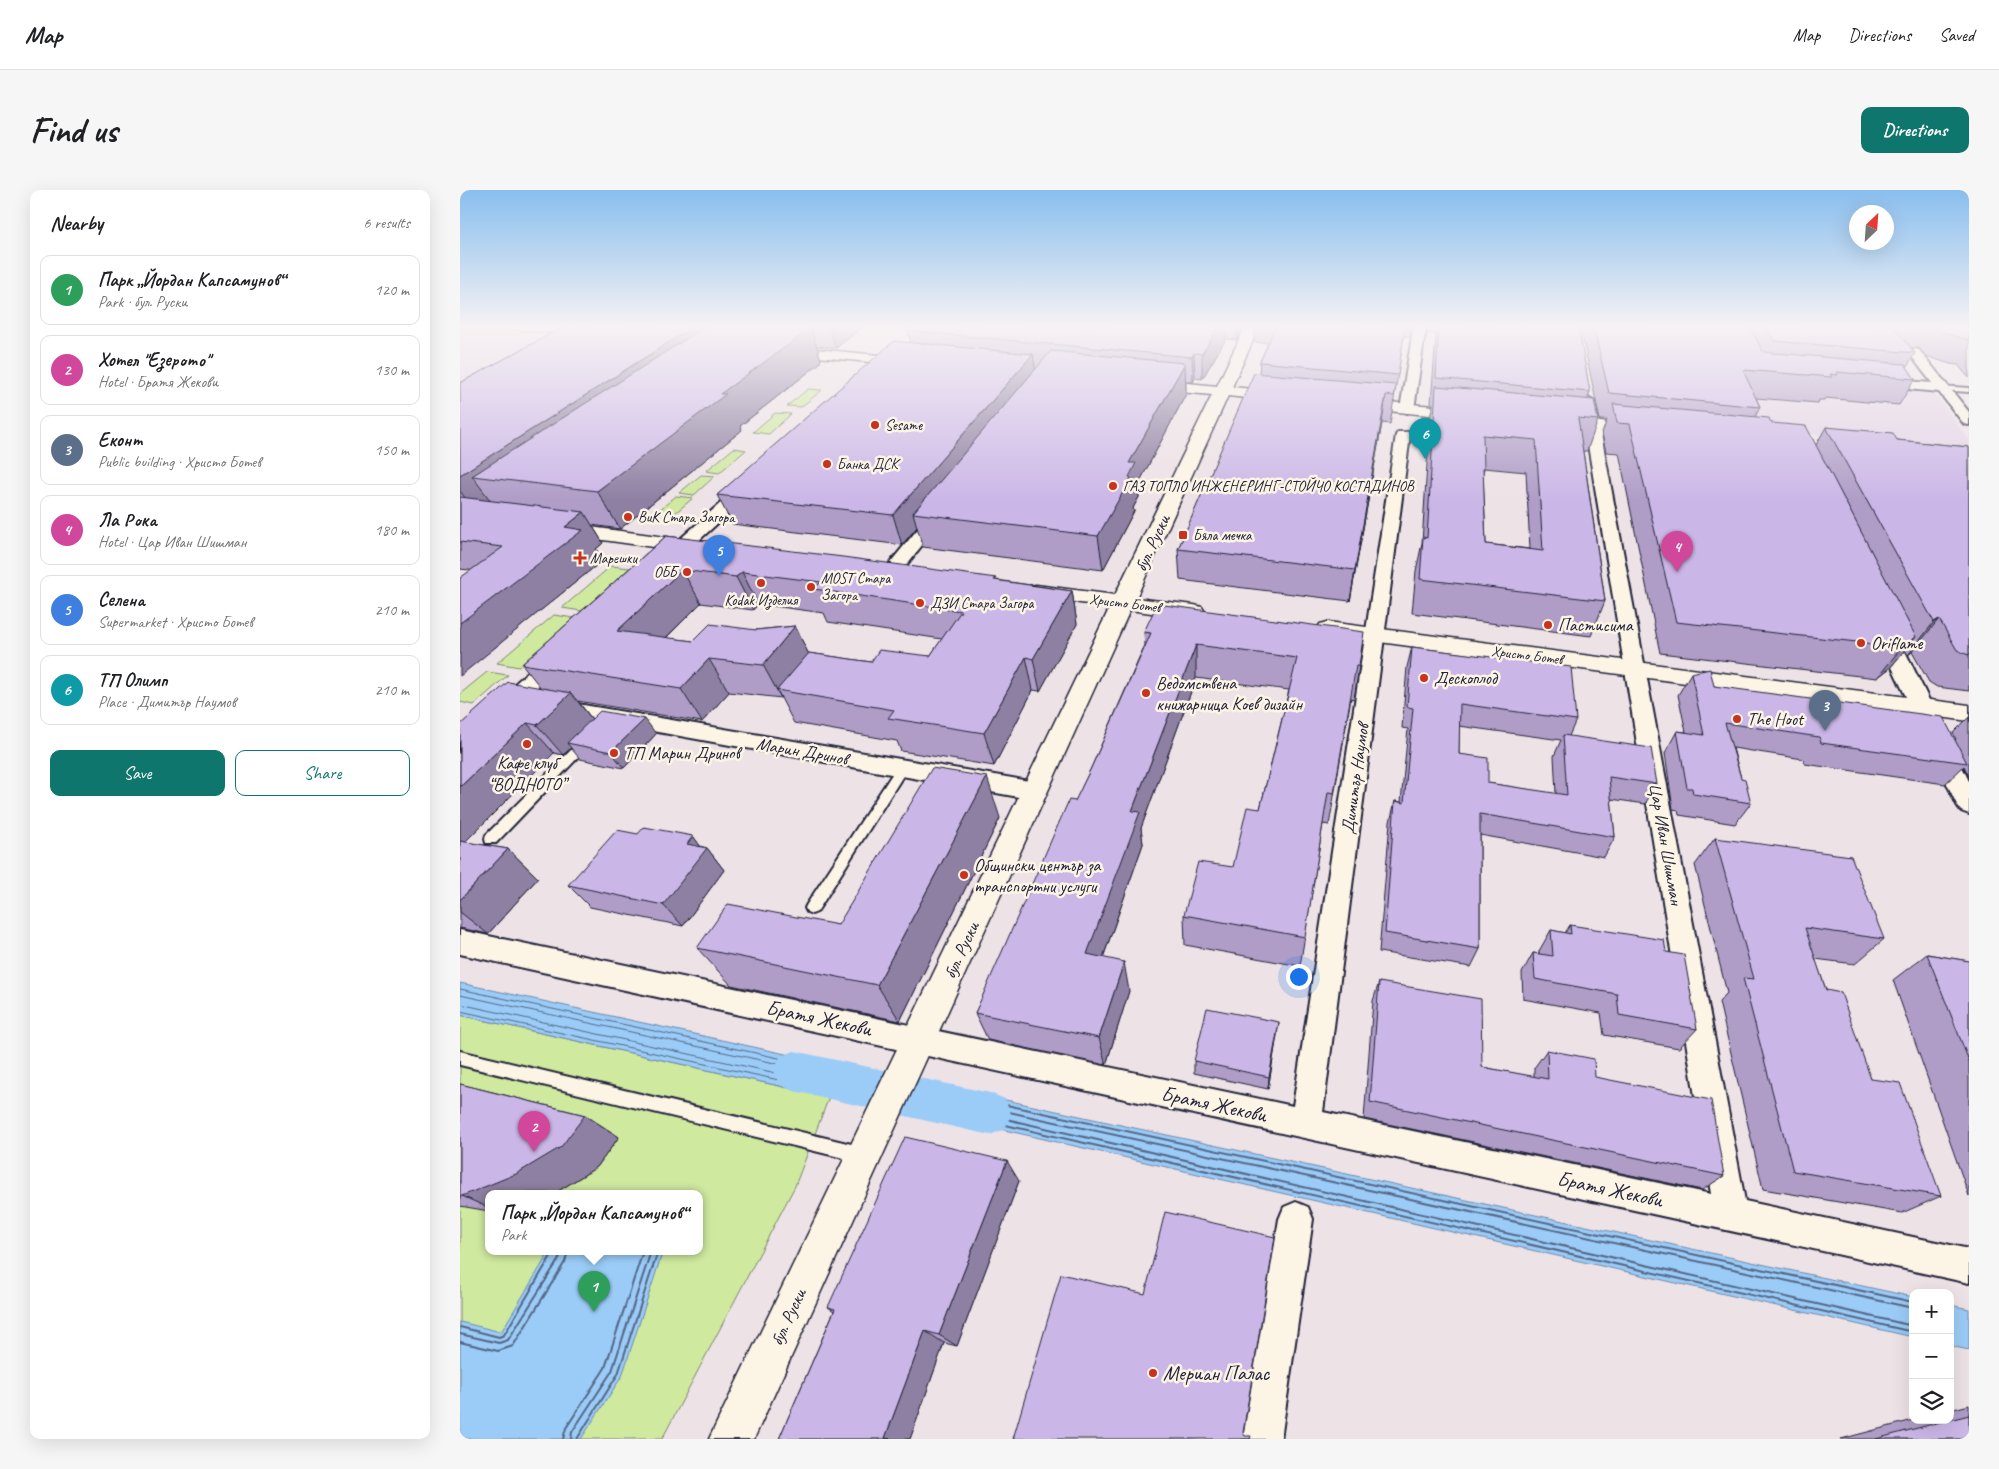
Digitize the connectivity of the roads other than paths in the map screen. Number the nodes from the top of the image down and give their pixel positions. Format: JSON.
{"nodes":[{"id":1,"x":1140,"y":383,"type":"edge"},
{"id":2,"x":1227,"y":383,"type":"edge"},
{"id":3,"x":1411,"y":383,"type":"edge"},
{"id":4,"x":1585,"y":383,"type":"edge"},
{"id":5,"x":1889,"y":383,"type":"edge"},
{"id":6,"x":1938,"y":383,"type":"edge"},
{"id":7,"x":1942,"y":388,"type":"junction"},
{"id":8,"x":1969,"y":390,"type":"edge"},
{"id":9,"x":1223,"y":392,"type":"junction"},
{"id":10,"x":1301,"y":399,"type":"edge"},
{"id":11,"x":1339,"y":402,"type":"edge"},
{"id":12,"x":1407,"y":409,"type":"junction"},
{"id":13,"x":1485,"y":416,"type":"edge"},
{"id":14,"x":1543,"y":421,"type":"edge"},
{"id":15,"x":1969,"y":421,"type":"edge"},
{"id":16,"x":1592,"y":426,"type":"junction"},
{"id":17,"x":1660,"y":432,"type":"edge"},
{"id":18,"x":1403,"y":434,"type":"dead end"},
{"id":19,"x":758,"y":479,"type":"edge"},
{"id":20,"x":952,"y":497,"type":"edge"},
{"id":21,"x":540,"y":527,"type":"edge"},
{"id":22,"x":684,"y":546,"type":"junction"},
{"id":23,"x":713,"y":550,"type":"edge"},
{"id":24,"x":655,"y":571,"type":"edge"},
{"id":25,"x":891,"y":573,"type":"edge"},
{"id":26,"x":1017,"y":589,"type":"edge"},
{"id":27,"x":1124,"y":602,"type":"junction"},
{"id":28,"x":1211,"y":614,"type":"edge"},
{"id":29,"x":1879,"y":619,"type":"edge"},
{"id":30,"x":1308,"y":626,"type":"edge"},
{"id":31,"x":1376,"y":635,"type":"junction"},
{"id":32,"x":568,"y":648,"type":"edge"},
{"id":33,"x":1635,"y":669,"type":"junction"},
{"id":34,"x":510,"y":699,"type":"junction"},
{"id":35,"x":1921,"y":706,"type":"junction"},
{"id":36,"x":1969,"y":712,"type":"edge"},
{"id":37,"x":611,"y":717,"type":"junction"},
{"id":38,"x":460,"y":744,"type":"edge"},
{"id":39,"x":902,"y":768,"type":"junction"},
{"id":40,"x":1036,"y":791,"type":"junction"},
{"id":41,"x":1969,"y":805,"type":"edge"},
{"id":42,"x":491,"y":839,"type":"dead end"},
{"id":43,"x":812,"y":908,"type":"dead end"},
{"id":44,"x":460,"y":942,"type":"edge"},
{"id":45,"x":919,"y":1040,"type":"junction"},
{"id":46,"x":460,"y":1058,"type":"edge"},
{"id":47,"x":1306,"y":1124,"type":"junction"},
{"id":48,"x":870,"y":1142,"type":"junction"},
{"id":49,"x":1731,"y":1216,"type":"junction"},
{"id":50,"x":1296,"y":1218,"type":"dead end"},
{"id":51,"x":1969,"y":1266,"type":"edge"},
{"id":52,"x":731,"y":1439,"type":"edge"},
{"id":53,"x":1262,"y":1439,"type":"edge"}],
"edges":[{"from":1,"to":9,"type":"street"},
{"from":2,"to":9,"type":"street","name":"бул. Руски"},
{"from":3,"to":12,"type":"street"},
{"from":4,"to":16,"type":"street","name":"Цар Иван Шишман"},
{"from":5,"to":7,"type":"street"},
{"from":6,"to":7,"type":"street"},
{"from":7,"to":8,"type":"lane"},
{"from":7,"to":15,"type":"street"},
{"from":9,"to":10,"type":"street"},
{"from":9,"to":27,"type":"street","name":"бул. Руски"},
{"from":11,"to":12,"type":"street"},
{"from":12,"to":13,"type":"street"},
{"from":14,"to":16,"type":"street"},
{"from":16,"to":17,"type":"street"},
{"from":16,"to":33,"type":"street","name":"Цар Иван Шишман"},
{"from":18,"to":31,"type":"street","name":"Димитър Наумов"},
{"from":19,"to":22,"type":"street"},
{"from":20,"to":25,"type":"street"},
{"from":21,"to":22,"type":"street"},
{"from":22,"to":23,"type":"street"},
{"from":22,"to":24,"type":"street"},
{"from":26,"to":27,"type":"street","name":"Христо Ботев"},
{"from":27,"to":28,"type":"street","name":"Христо Ботев"},
{"from":27,"to":40,"type":"street","name":"бул. Руски"},
{"from":29,"to":35,"type":"street"},
{"from":30,"to":31,"type":"street","name":"Христо Ботев"},
{"from":31,"to":33,"type":"street","name":"Христо Ботев"},
{"from":31,"to":47,"type":"street","name":"Димитър Наумов"},
{"from":32,"to":34,"type":"street"},
{"from":33,"to":35,"type":"street","name":"Христо Ботев"},
{"from":33,"to":49,"type":"street","name":"Цар Иван Шишман"},
{"from":34,"to":37,"type":"street","name":"Марин Дринов"},
{"from":34,"to":38,"type":"street"},
{"from":35,"to":36,"type":"street","name":"Христо Ботев"},
{"from":35,"to":41,"type":"street"},
{"from":37,"to":39,"type":"street","name":"Марин Дринов"},
{"from":37,"to":42,"type":"lane"},
{"from":39,"to":40,"type":"street","name":"Марин Дринов"},
{"from":39,"to":43,"type":"lane"},
{"from":40,"to":45,"type":"street","name":"бул. Руски"},
{"from":44,"to":45,"type":"street","name":"Братя Жекови"},
{"from":45,"to":47,"type":"street","name":"Братя Жекови"},
{"from":45,"to":48,"type":"street","name":"бул. Руски"},
{"from":46,"to":48,"type":"lane"},
{"from":47,"to":49,"type":"street","name":"Братя Жекови"},
{"from":48,"to":52,"type":"street","name":"бул. Руски"},
{"from":49,"to":51,"type":"street","name":"Братя Жекови"},
{"from":50,"to":53,"type":"street"}]}
